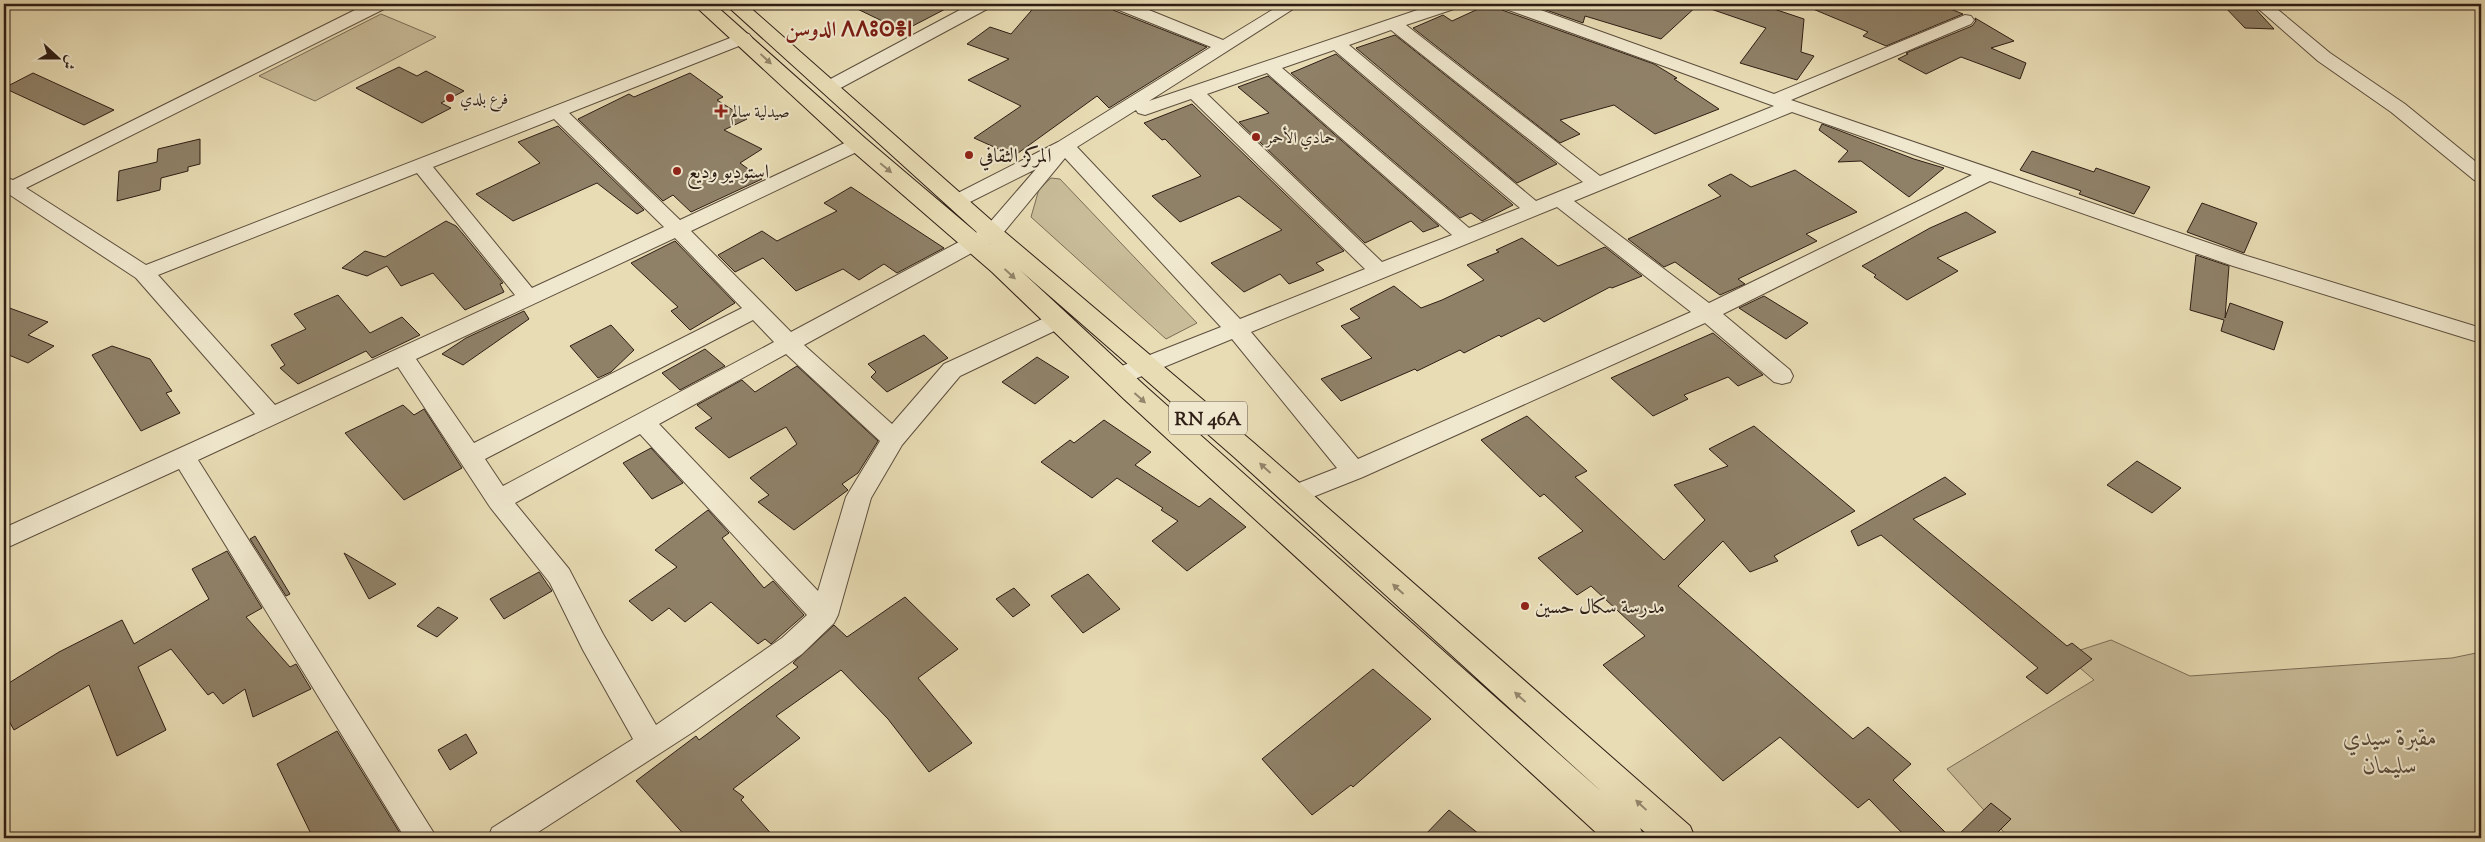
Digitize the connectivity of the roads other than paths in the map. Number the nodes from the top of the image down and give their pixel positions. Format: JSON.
{"nodes":[{"id":1,"x":380,"y":4,"type":"edge"},
{"id":2,"x":704,"y":4,"type":"edge"},
{"id":3,"x":735,"y":4,"type":"edge"},
{"id":4,"x":983,"y":4,"type":"edge"},
{"id":5,"x":1120,"y":4,"type":"edge"},
{"id":6,"x":1451,"y":4,"type":"edge"},
{"id":7,"x":1509,"y":4,"type":"edge"},
{"id":8,"x":2261,"y":4,"type":"edge"},
{"id":9,"x":1287,"y":5,"type":"edge"},
{"id":10,"x":1965,"y":20,"type":"dead end"},
{"id":11,"x":1394,"y":24,"type":"junction"},
{"id":12,"x":742,"y":38,"type":"junction"},
{"id":13,"x":1336,"y":44,"type":"junction"},
{"id":14,"x":1225,"y":47,"type":"junction"},
{"id":15,"x":1269,"y":66,"type":"junction"},
{"id":16,"x":829,"y":87,"type":"junction"},
{"id":17,"x":1194,"y":92,"type":"junction"},
{"id":18,"x":1782,"y":103,"type":"junction"},
{"id":19,"x":556,"y":111,"type":"junction"},
{"id":20,"x":1108,"y":122,"type":"junction"},
{"id":21,"x":858,"y":144,"type":"junction"},
{"id":22,"x":1065,"y":146,"type":"junction"},
{"id":23,"x":420,"y":164,"type":"junction"},
{"id":24,"x":1990,"y":174,"type":"junction"},
{"id":25,"x":2481,"y":176,"type":"edge"},
{"id":26,"x":1598,"y":184,"type":"junction"},
{"id":27,"x":8,"y":185,"type":"edge"},
{"id":28,"x":1560,"y":200,"type":"junction"},
{"id":29,"x":957,"y":201,"type":"junction"},
{"id":30,"x":1535,"y":210,"type":"junction"},
{"id":31,"x":678,"y":230,"type":"junction"},
{"id":32,"x":1466,"y":237,"type":"junction"},
{"id":33,"x":983,"y":238,"type":"junction"},
{"id":34,"x":1380,"y":272,"type":"junction"},
{"id":35,"x":144,"y":273,"type":"junction"},
{"id":36,"x":529,"y":298,"type":"junction"},
{"id":37,"x":756,"y":310,"type":"junction"},
{"id":38,"x":1707,"y":313,"type":"junction"},
{"id":39,"x":1059,"y":320,"type":"junction"},
{"id":40,"x":1237,"y":330,"type":"junction"},
{"id":41,"x":2481,"y":336,"type":"edge"},
{"id":42,"x":788,"y":343,"type":"junction"},
{"id":43,"x":402,"y":356,"type":"junction"},
{"id":44,"x":1146,"y":365,"type":"junction"},
{"id":45,"x":1782,"y":376,"type":"dead end"},
{"id":46,"x":1117,"y":377,"type":"junction"},
{"id":47,"x":271,"y":416,"type":"junction"},
{"id":48,"x":643,"y":422,"type":"junction"},
{"id":49,"x":893,"y":439,"type":"junction"},
{"id":50,"x":183,"y":456,"type":"junction"},
{"id":51,"x":470,"y":456,"type":"junction"},
{"id":52,"x":1354,"y":471,"type":"junction"},
{"id":53,"x":1295,"y":495,"type":"junction"},
{"id":54,"x":499,"y":500,"type":"junction"},
{"id":55,"x":4,"y":539,"type":"edge"},
{"id":56,"x":824,"y":615,"type":"junction"},
{"id":57,"x":651,"y":743,"type":"junction"},
{"id":58,"x":422,"y":838,"type":"edge"},
{"id":59,"x":503,"y":838,"type":"edge"},
{"id":60,"x":1627,"y":838,"type":"edge"},
{"id":61,"x":1677,"y":838,"type":"edge"}],
"edges":[{"from":1,"to":27,"type":"street"},
{"from":2,"to":12,"type":"main road","number":"RN 46A"},
{"from":3,"to":16,"type":"main road","number":"RN 46A"},
{"from":4,"to":16,"type":"street"},
{"from":5,"to":14,"type":"street"},
{"from":6,"to":11,"type":"street"},
{"from":7,"to":18,"type":"street"},
{"from":8,"to":25,"type":"street"},
{"from":9,"to":14,"type":"street"},
{"from":10,"to":18,"type":"street"},
{"from":11,"to":13,"type":"street"},
{"from":11,"to":26,"type":"street"},
{"from":12,"to":19,"type":"street"},
{"from":12,"to":21,"type":"main road","number":"RN 46A","one_way":true},
{"from":13,"to":15,"type":"street"},
{"from":13,"to":30,"type":"street"},
{"from":14,"to":20,"type":"street"},
{"from":15,"to":17,"type":"street"},
{"from":15,"to":32,"type":"street"},
{"from":16,"to":29,"type":"main road","number":"RN 46A"},
{"from":17,"to":20,"type":"street"},
{"from":17,"to":34,"type":"street"},
{"from":18,"to":24,"type":"street"},
{"from":18,"to":26,"type":"street"},
{"from":19,"to":23,"type":"street"},
{"from":19,"to":31,"type":"street"},
{"from":20,"to":22,"type":"street"},
{"from":21,"to":31,"type":"street"},
{"from":21,"to":33,"type":"main road","number":"RN 46A","one_way":true},
{"from":22,"to":29,"type":"street"},
{"from":22,"to":33,"type":"street"},
{"from":22,"to":40,"type":"street"},
{"from":23,"to":35,"type":"street"},
{"from":23,"to":36,"type":"street"},
{"from":24,"to":38,"type":"street"},
{"from":24,"to":41,"type":"street"},
{"from":26,"to":28,"type":"street"},
{"from":27,"to":35,"type":"street"},
{"from":28,"to":30,"type":"street"},
{"from":28,"to":38,"type":"street"},
{"from":29,"to":33,"type":"main road","number":"RN 46A"},
{"from":30,"to":32,"type":"street"},
{"from":31,"to":36,"type":"street"},
{"from":31,"to":37,"type":"street"},
{"from":32,"to":34,"type":"street"},
{"from":33,"to":39,"type":"main road","number":"RN 46A","one_way":true},
{"from":33,"to":42,"type":"street"},
{"from":33,"to":44,"type":"main road","number":"RN 46A"},
{"from":34,"to":40,"type":"street"},
{"from":35,"to":47,"type":"street"},
{"from":36,"to":43,"type":"street"},
{"from":37,"to":42,"type":"street"},
{"from":37,"to":51,"type":"street"},
{"from":38,"to":45,"type":"street"},
{"from":38,"to":52,"type":"street"},
{"from":39,"to":46,"type":"main road","number":"RN 46A"},
{"from":39,"to":49,"type":"street"},
{"from":40,"to":44,"type":"street"},
{"from":40,"to":52,"type":"street"},
{"from":42,"to":48,"type":"street"},
{"from":42,"to":49,"type":"street"},
{"from":43,"to":47,"type":"street"},
{"from":43,"to":51,"type":"street"},
{"from":44,"to":46,"type":"street"},
{"from":53,"to":44,"type":"main road","number":"RN 46A","one_way":true},
{"from":46,"to":60,"type":"main road","number":"RN 46A","one_way":true},
{"from":47,"to":50,"type":"street"},
{"from":48,"to":54,"type":"street"},
{"from":48,"to":56,"type":"street"},
{"from":49,"to":56,"type":"street"},
{"from":50,"to":55,"type":"street"},
{"from":50,"to":58,"type":"street"},
{"from":51,"to":54,"type":"street"},
{"from":52,"to":53,"type":"street"},
{"from":61,"to":53,"type":"main road","number":"RN 46A","one_way":true},
{"from":54,"to":57,"type":"street"},
{"from":56,"to":57,"type":"street"},
{"from":57,"to":59,"type":"street"}]}
